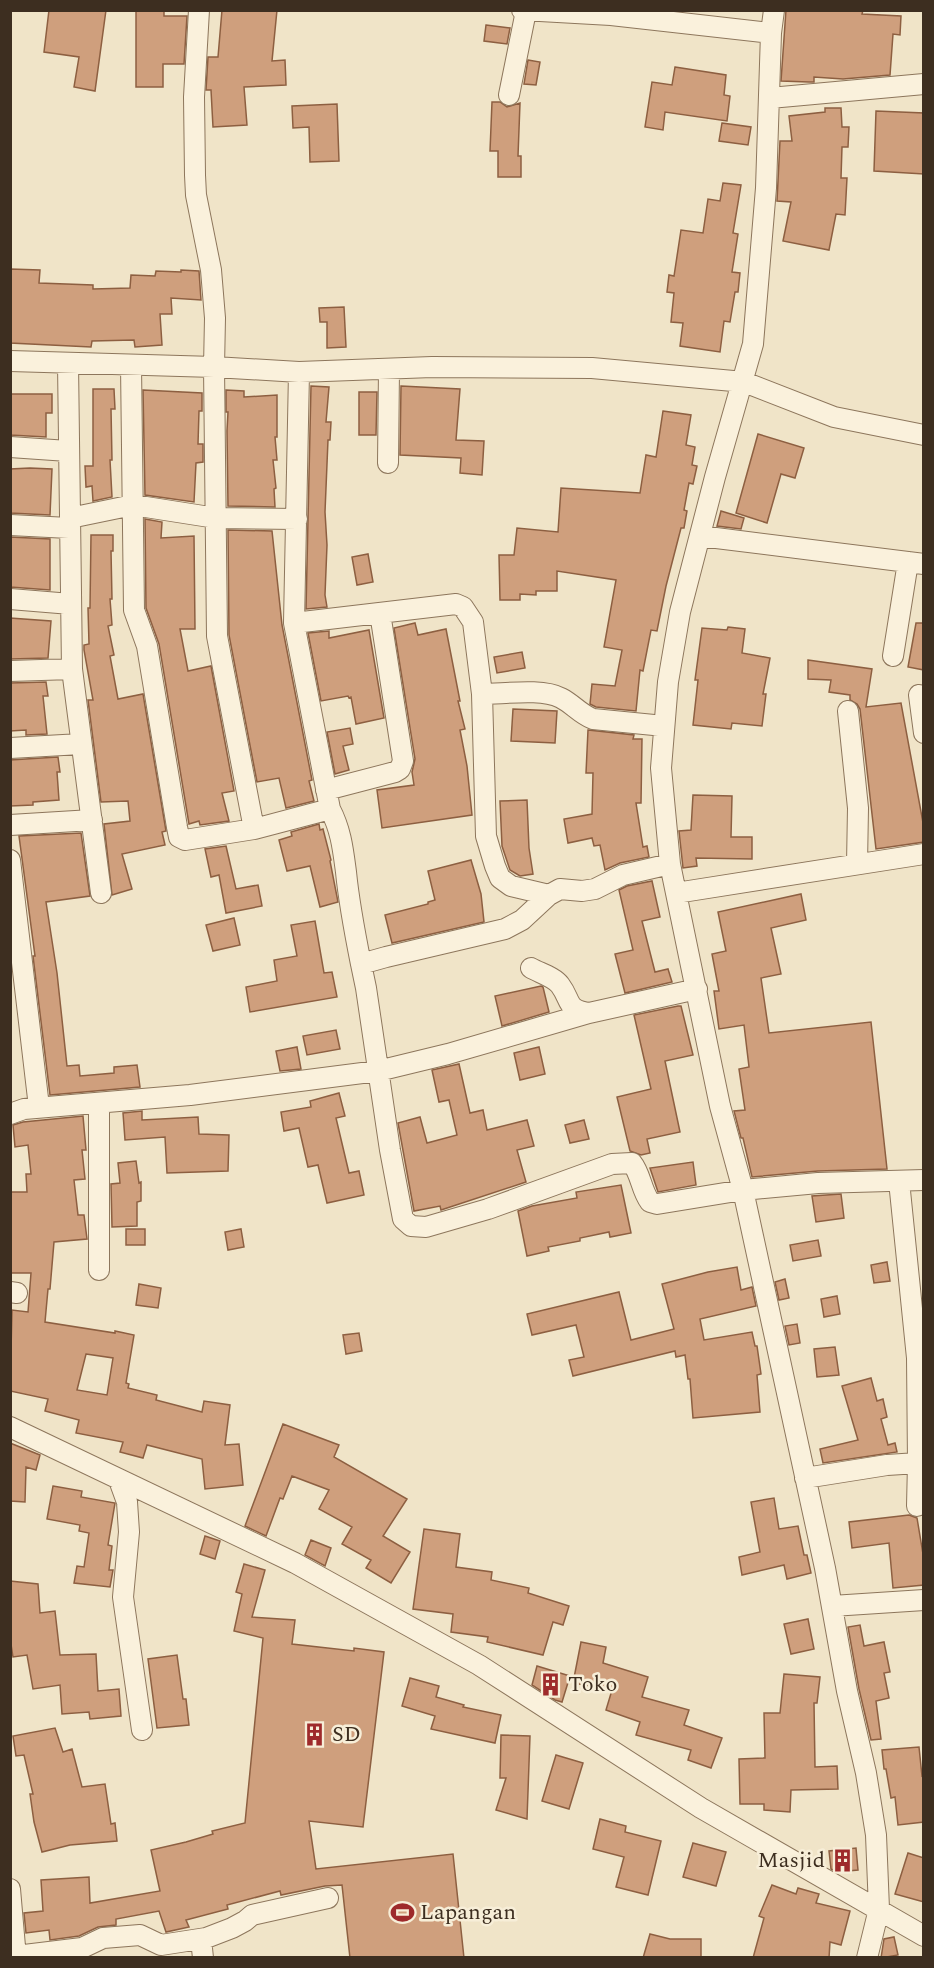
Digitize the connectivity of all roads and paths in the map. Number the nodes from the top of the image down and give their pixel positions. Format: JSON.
{"nodes":[{"id":1,"x":199,"y":10,"type":"edge"},
{"id":2,"x":774,"y":10,"type":"edge"},
{"id":3,"x":524,"y":11,"type":"edge"},
{"id":4,"x":771,"y":33,"type":"junction"},
{"id":5,"x":924,"y":84,"type":"edge"},
{"id":6,"x":509,"y":95,"type":"dead end"},
{"id":7,"x":770,"y":98,"type":"junction"},
{"id":8,"x":10,"y":362,"type":"edge"},
{"id":9,"x":68,"y":363,"type":"junction"},
{"id":10,"x":131,"y":365,"type":"junction"},
{"id":11,"x":214,"y":367,"type":"junction"},
{"id":12,"x":389,"y":369,"type":"junction"},
{"id":13,"x":299,"y":372,"type":"junction"},
{"id":14,"x":744,"y":382,"type":"junction"},
{"id":15,"x":924,"y":435,"type":"edge"},
{"id":16,"x":10,"y":449,"type":"edge"},
{"id":17,"x":68,"y":451,"type":"junction"},
{"id":18,"x":388,"y":463,"type":"dead end"},
{"id":19,"x":134,"y":511,"type":"junction"},
{"id":20,"x":216,"y":518,"type":"junction"},
{"id":21,"x":297,"y":519,"type":"junction"},
{"id":22,"x":70,"y":523,"type":"junction"},
{"id":23,"x":10,"y":526,"type":"edge"},
{"id":24,"x":700,"y":536,"type":"junction"},
{"id":25,"x":916,"y":563,"type":"edge"},
{"id":26,"x":10,"y":601,"type":"edge"},
{"id":27,"x":71,"y":604,"type":"junction"},
{"id":28,"x":380,"y":613,"type":"junction"},
{"id":29,"x":294,"y":623,"type":"junction"},
{"id":30,"x":893,"y":656,"type":"dead end"},
{"id":31,"x":72,"y":669,"type":"junction"},
{"id":32,"x":10,"y":671,"type":"edge"},
{"id":33,"x":482,"y":694,"type":"junction"},
{"id":34,"x":919,"y":695,"type":"dead end"},
{"id":35,"x":848,"y":711,"type":"dead end"},
{"id":36,"x":664,"y":726,"type":"junction"},
{"id":37,"x":924,"y":733,"type":"edge"},
{"id":38,"x":81,"y":744,"type":"junction"},
{"id":39,"x":10,"y":748,"type":"edge"},
{"id":40,"x":328,"y":799,"type":"junction"},
{"id":41,"x":92,"y":820,"type":"junction"},
{"id":42,"x":10,"y":825,"type":"edge"},
{"id":43,"x":254,"y":829,"type":"junction"},
{"id":44,"x":924,"y":854,"type":"edge"},
{"id":45,"x":10,"y":860,"type":"edge"},
{"id":46,"x":670,"y":864,"type":"junction"},
{"id":47,"x":857,"y":864,"type":"junction"},
{"id":48,"x":101,"y":893,"type":"dead end"},
{"id":49,"x":676,"y":893,"type":"junction"},
{"id":50,"x":549,"y":895,"type":"junction"},
{"id":51,"x":13,"y":905,"type":"edge"},
{"id":52,"x":361,"y":964,"type":"junction"},
{"id":53,"x":531,"y":968,"type":"dead end"},
{"id":54,"x":18,"y":987,"type":"edge"},
{"id":55,"x":697,"y":989,"type":"junction"},
{"id":56,"x":589,"y":1014,"type":"junction"},
{"id":57,"x":378,"y":1071,"type":"junction"},
{"id":58,"x":99,"y":1102,"type":"junction"},
{"id":59,"x":39,"y":1107,"type":"junction"},
{"id":60,"x":10,"y":1114,"type":"edge"},
{"id":61,"x":924,"y":1180,"type":"edge"},
{"id":62,"x":899,"y":1181,"type":"junction"},
{"id":63,"x":743,"y":1190,"type":"junction"},
{"id":64,"x":99,"y":1270,"type":"dead end"},
{"id":65,"x":917,"y":1271,"type":"edge"},
{"id":66,"x":920,"y":1358,"type":"edge"},
{"id":67,"x":10,"y":1428,"type":"edge"},
{"id":68,"x":920,"y":1453,"type":"edge"},
{"id":69,"x":805,"y":1478,"type":"junction"},
{"id":70,"x":119,"y":1480,"type":"junction"},
{"id":71,"x":917,"y":1506,"type":"dead end"},
{"id":72,"x":924,"y":1600,"type":"edge"},
{"id":73,"x":832,"y":1606,"type":"junction"},
{"id":74,"x":142,"y":1730,"type":"dead end"},
{"id":75,"x":10,"y":1889,"type":"edge"},
{"id":76,"x":328,"y":1898,"type":"dead end"},
{"id":77,"x":879,"y":1910,"type":"junction"},
{"id":78,"x":924,"y":1936,"type":"edge"},
{"id":79,"x":202,"y":1948,"type":"edge"},
{"id":80,"x":16,"y":1957,"type":"edge"},
{"id":81,"x":867,"y":1958,"type":"edge"}],
"edges":[{"from":1,"to":11,"type":"street"},
{"from":2,"to":4,"type":"street"},
{"from":3,"to":4,"type":"street"},
{"from":3,"to":6,"type":"street"},
{"from":4,"to":7,"type":"street"},
{"from":5,"to":7,"type":"street"},
{"from":7,"to":14,"type":"street"},
{"from":8,"to":9,"type":"street"},
{"from":9,"to":10,"type":"street"},
{"from":9,"to":17,"type":"street"},
{"from":10,"to":11,"type":"street"},
{"from":10,"to":19,"type":"street"},
{"from":11,"to":13,"type":"street"},
{"from":11,"to":20,"type":"street"},
{"from":12,"to":13,"type":"street"},
{"from":12,"to":14,"type":"street"},
{"from":12,"to":18,"type":"street"},
{"from":13,"to":14,"type":"street"},
{"from":13,"to":21,"type":"street"},
{"from":14,"to":15,"type":"street"},
{"from":14,"to":24,"type":"street"},
{"from":16,"to":17,"type":"street"},
{"from":17,"to":22,"type":"street"},
{"from":19,"to":20,"type":"street"},
{"from":19,"to":22,"type":"street"},
{"from":19,"to":43,"type":"street"},
{"from":20,"to":21,"type":"street"},
{"from":20,"to":43,"type":"street"},
{"from":21,"to":29,"type":"street"},
{"from":22,"to":23,"type":"street"},
{"from":22,"to":27,"type":"street"},
{"from":24,"to":25,"type":"street"},
{"from":24,"to":36,"type":"street"},
{"from":25,"to":30,"type":"street"},
{"from":26,"to":27,"type":"street"},
{"from":27,"to":31,"type":"street"},
{"from":28,"to":29,"type":"street"},
{"from":28,"to":33,"type":"street"},
{"from":28,"to":40,"type":"street"},
{"from":29,"to":40,"type":"street"},
{"from":31,"to":32,"type":"street"},
{"from":31,"to":38,"type":"street"},
{"from":33,"to":36,"type":"street"},
{"from":33,"to":50,"type":"street"},
{"from":34,"to":37,"type":"street"},
{"from":35,"to":47,"type":"street"},
{"from":36,"to":46,"type":"street"},
{"from":38,"to":39,"type":"street"},
{"from":38,"to":41,"type":"street"},
{"from":40,"to":43,"type":"street"},
{"from":40,"to":52,"type":"street"},
{"from":41,"to":42,"type":"street"},
{"from":41,"to":48,"type":"street"},
{"from":44,"to":47,"type":"street"},
{"from":45,"to":51,"type":"street"},
{"from":46,"to":49,"type":"street"},
{"from":46,"to":50,"type":"street"},
{"from":47,"to":49,"type":"street"},
{"from":49,"to":55,"type":"street"},
{"from":50,"to":52,"type":"street"},
{"from":51,"to":54,"type":"street"},
{"from":52,"to":57,"type":"street"},
{"from":53,"to":56,"type":"street"},
{"from":54,"to":59,"type":"street"},
{"from":55,"to":56,"type":"street"},
{"from":55,"to":63,"type":"street"},
{"from":56,"to":57,"type":"street"},
{"from":57,"to":58,"type":"street"},
{"from":57,"to":63,"type":"street"},
{"from":58,"to":59,"type":"street"},
{"from":58,"to":64,"type":"street"},
{"from":59,"to":60,"type":"street"},
{"from":61,"to":62,"type":"street"},
{"from":62,"to":63,"type":"street"},
{"from":62,"to":65,"type":"street"},
{"from":63,"to":69,"type":"street"},
{"from":65,"to":66,"type":"street"},
{"from":66,"to":68,"type":"street"},
{"from":67,"to":70,"type":"street"},
{"from":68,"to":69,"type":"street"},
{"from":68,"to":71,"type":"street"},
{"from":69,"to":73,"type":"street"},
{"from":70,"to":74,"type":"street"},
{"from":70,"to":77,"type":"street"},
{"from":72,"to":73,"type":"street"},
{"from":73,"to":77,"type":"street"},
{"from":75,"to":80,"type":"street"},
{"from":76,"to":79,"type":"street"},
{"from":77,"to":78,"type":"street"},
{"from":77,"to":81,"type":"street"},
{"from":79,"to":80,"type":"street"}]}
